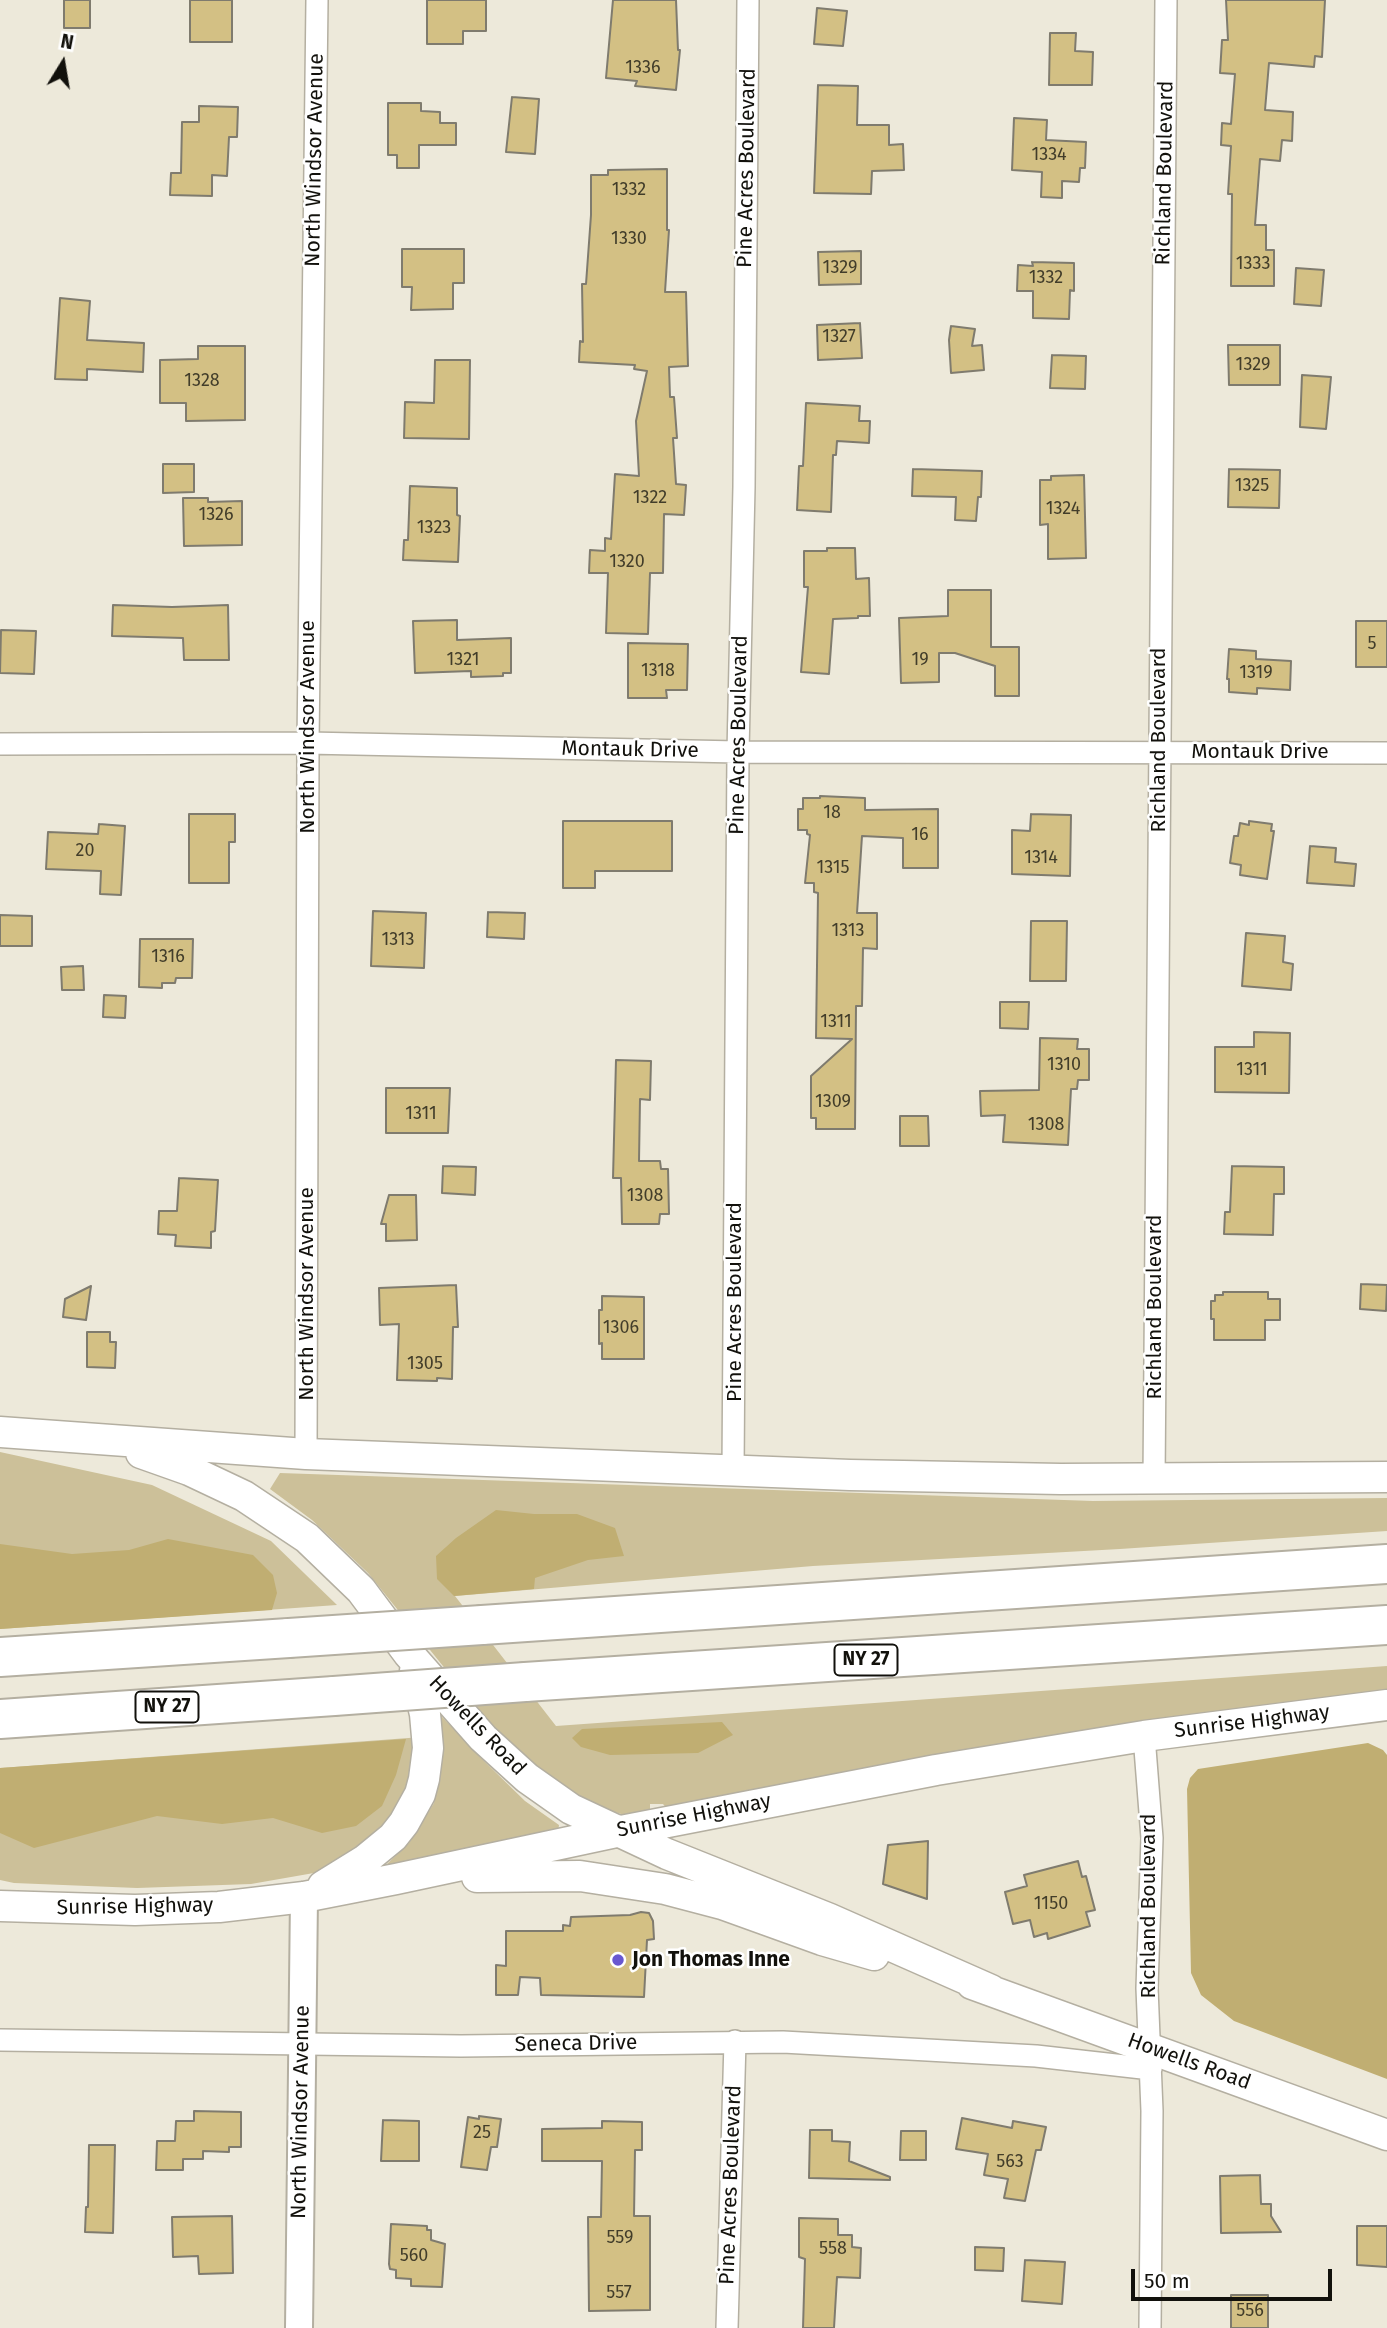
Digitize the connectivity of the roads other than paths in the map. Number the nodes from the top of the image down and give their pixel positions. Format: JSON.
{"nodes":[{"id":1,"x":317,"y":0,"type":"edge"},
{"id":2,"x":748,"y":0,"type":"edge"},
{"id":3,"x":1166,"y":0,"type":"edge"},
{"id":4,"x":308,"y":743,"type":"junction"},
{"id":5,"x":0,"y":744,"type":"edge"},
{"id":6,"x":738,"y":752,"type":"junction"},
{"id":7,"x":1159,"y":752,"type":"junction"},
{"id":8,"x":1387,"y":753,"type":"edge"},
{"id":9,"x":0,"y":1432,"type":"edge"},
{"id":10,"x":86,"y":1438,"type":"junction"},
{"id":11,"x":306,"y":1454,"type":"junction"},
{"id":12,"x":733,"y":1471,"type":"junction"},
{"id":13,"x":1387,"y":1477,"type":"edge"},
{"id":14,"x":1154,"y":1480,"type":"junction"},
{"id":15,"x":1387,"y":1555,"type":"edge"},
{"id":16,"x":1387,"y":1564,"type":"edge"},
{"id":17,"x":1313,"y":1569,"type":"junction"},
{"id":18,"x":1387,"y":1625,"type":"edge"},
{"id":19,"x":1208,"y":1637,"type":"junction"},
{"id":20,"x":1387,"y":1638,"type":"edge"},
{"id":21,"x":408,"y":1653,"type":"junction"},
{"id":22,"x":0,"y":1657,"type":"edge"},
{"id":23,"x":1387,"y":1705,"type":"edge"},
{"id":24,"x":0,"y":1718,"type":"edge"},
{"id":25,"x":1144,"y":1736,"type":"junction"},
{"id":26,"x":616,"y":1832,"type":"junction"},
{"id":27,"x":396,"y":1880,"type":"junction"},
{"id":28,"x":304,"y":1897,"type":"junction"},
{"id":29,"x":0,"y":1906,"type":"edge"},
{"id":30,"x":991,"y":1990,"type":"junction"},
{"id":31,"x":0,"y":2040,"type":"edge"},
{"id":32,"x":735,"y":2041,"type":"junction"},
{"id":33,"x":302,"y":2043,"type":"junction"},
{"id":34,"x":1150,"y":2058,"type":"junction"},
{"id":35,"x":1387,"y":2135,"type":"edge"},
{"id":36,"x":299,"y":2328,"type":"edge"},
{"id":37,"x":727,"y":2328,"type":"edge"},
{"id":38,"x":1150,"y":2328,"type":"edge"}],
"edges":[{"from":1,"to":4,"type":"street","name":"North Windsor Avenue"},
{"from":2,"to":6,"type":"street","name":"Pine Acres Boulevard"},
{"from":3,"to":7,"type":"street","name":"Richland Boulevard"},
{"from":4,"to":5,"type":"street","name":"Montauk Drive"},
{"from":4,"to":6,"type":"street","name":"Montauk Drive"},
{"from":4,"to":11,"type":"street","name":"North Windsor Avenue"},
{"from":6,"to":7,"type":"street","name":"Montauk Drive"},
{"from":6,"to":12,"type":"street","name":"Pine Acres Boulevard"},
{"from":7,"to":8,"type":"street","name":"Montauk Drive"},
{"from":7,"to":14,"type":"street","name":"Richland Boulevard"},
{"from":9,"to":10,"type":"main road"},
{"from":10,"to":11,"type":"main road"},
{"from":10,"to":21,"type":"main road","name":"Howells Road"},
{"from":11,"to":12,"type":"main road"},
{"from":12,"to":14,"type":"main road"},
{"from":13,"to":14,"type":"main road"},
{"from":15,"to":17,"type":"highway"},
{"from":16,"to":17,"type":"highway"},
{"from":17,"to":22,"type":"highway","bridge":true},
{"from":18,"to":19,"type":"highway","number":"NY 27"},
{"from":19,"to":20,"type":"highway"},
{"from":19,"to":24,"type":"highway","number":"NY 27","bridge":true},
{"from":21,"to":26,"type":"main road","name":"Howells Road"},
{"from":21,"to":28,"type":"main road"},
{"from":23,"to":25,"type":"main road","name":"Sunrise Highway"},
{"from":25,"to":26,"type":"main road","name":"Sunrise Highway"},
{"from":25,"to":34,"type":"street","name":"Richland Boulevard"},
{"from":26,"to":27,"type":"main road","name":"Sunrise Highway"},
{"from":26,"to":30,"type":"main road","name":"Howells Road"},
{"from":27,"to":28,"type":"main road","name":"Sunrise Highway"},
{"from":27,"to":30,"type":"main road","name":"Howells Road"},
{"from":28,"to":29,"type":"main road","name":"Sunrise Highway"},
{"from":28,"to":33,"type":"street","name":"North Windsor Avenue"},
{"from":30,"to":34,"type":"main road","name":"Howells Road"},
{"from":31,"to":33,"type":"street","name":"Seneca Drive"},
{"from":32,"to":33,"type":"street","name":"Seneca Drive"},
{"from":32,"to":34,"type":"street","name":"Seneca Drive"},
{"from":32,"to":37,"type":"street","name":"Pine Acres Boulevard"},
{"from":33,"to":36,"type":"street","name":"North Windsor Avenue"},
{"from":34,"to":35,"type":"main road","name":"Howells Road"},
{"from":34,"to":38,"type":"street","name":"Richland Boulevard"}]}
